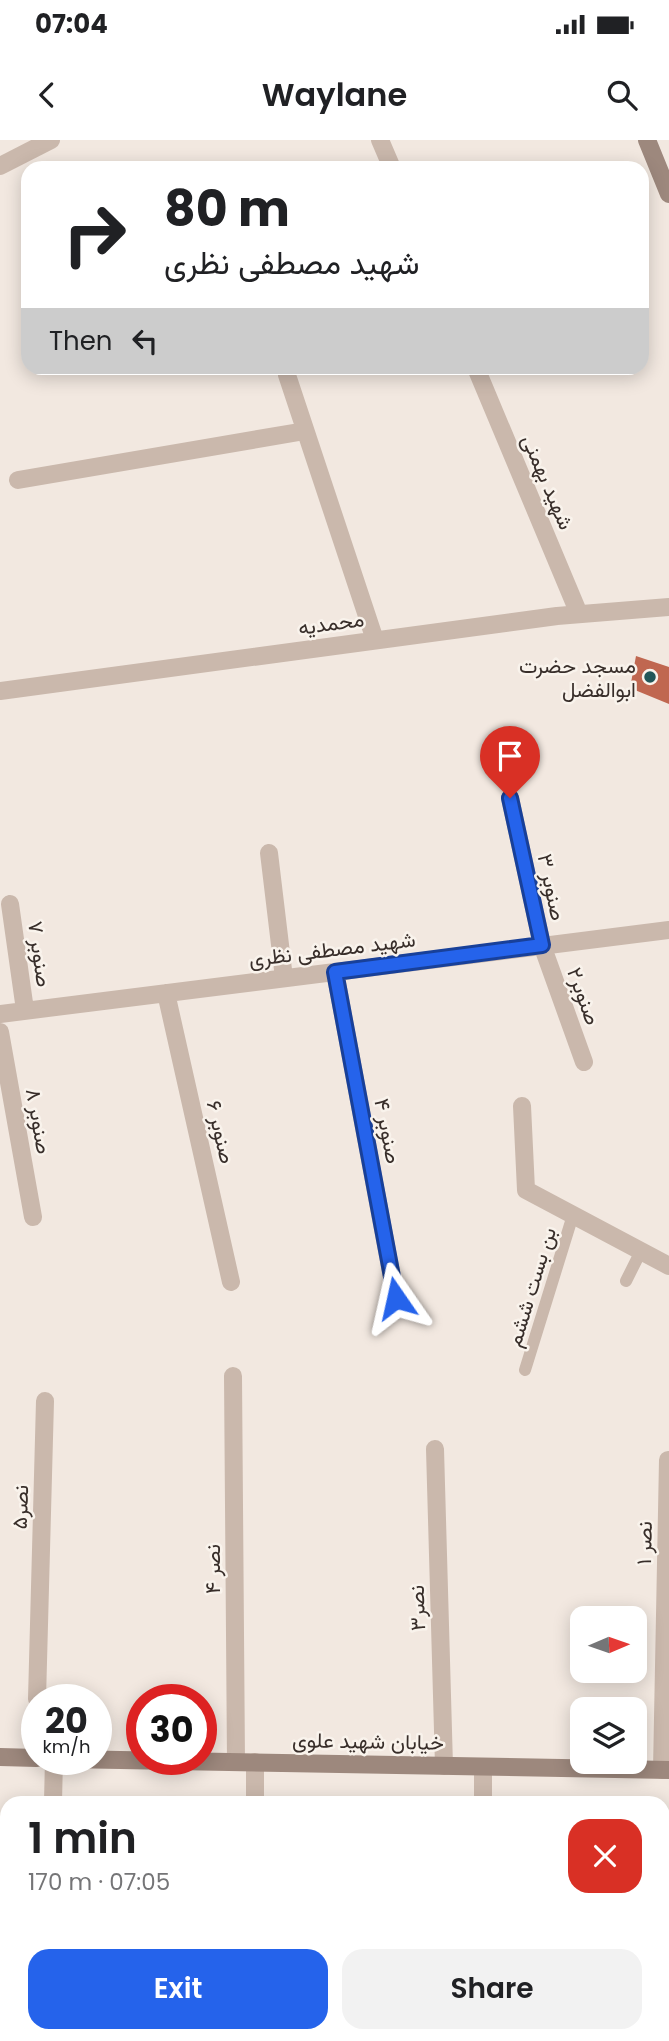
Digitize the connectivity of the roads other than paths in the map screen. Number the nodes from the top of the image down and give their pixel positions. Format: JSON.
{"nodes":[{"id":1,"x":51,"y":140,"type":"edge"},
{"id":2,"x":380,"y":140,"type":"edge"},
{"id":3,"x":647,"y":140,"type":"edge"},
{"id":4,"x":389,"y":161,"type":"edge"},
{"id":5,"x":0,"y":166,"type":"edge"},
{"id":6,"x":669,"y":194,"type":"edge"},
{"id":7,"x":287,"y":375,"type":"dead end"},
{"id":8,"x":478,"y":375,"type":"edge"},
{"id":9,"x":305,"y":431,"type":"junction"},
{"id":10,"x":18,"y":480,"type":"dead end"},
{"id":11,"x":669,"y":607,"type":"edge"},
{"id":12,"x":579,"y":614,"type":"junction"},
{"id":13,"x":375,"y":640,"type":"junction"},
{"id":14,"x":0,"y":691,"type":"edge"},
{"id":15,"x":510,"y":798,"type":"dead end"},
{"id":16,"x":269,"y":853,"type":"dead end"},
{"id":17,"x":9,"y":904,"type":"dead end"},
{"id":18,"x":669,"y":930,"type":"edge"},
{"id":19,"x":542,"y":945,"type":"junction"},
{"id":20,"x":335,"y":972,"type":"junction"},
{"id":21,"x":284,"y":978,"type":"junction"},
{"id":22,"x":166,"y":993,"type":"junction"},
{"id":23,"x":25,"y":1010,"type":"junction"},
{"id":24,"x":0,"y":1014,"type":"edge"},
{"id":25,"x":0,"y":1032,"type":"edge"},
{"id":26,"x":584,"y":1062,"type":"dead end"},
{"id":27,"x":522,"y":1106,"type":"dead end"},
{"id":28,"x":573,"y":1215,"type":"junction"},
{"id":29,"x":33,"y":1217,"type":"dead end"},
{"id":30,"x":641,"y":1251,"type":"junction"},
{"id":31,"x":669,"y":1266,"type":"edge"},
{"id":32,"x":626,"y":1281,"type":"dead end"},
{"id":33,"x":231,"y":1282,"type":"dead end"},
{"id":34,"x":396,"y":1298,"type":"dead end"},
{"id":35,"x":525,"y":1370,"type":"dead end"},
{"id":36,"x":233,"y":1376,"type":"dead end"},
{"id":37,"x":45,"y":1401,"type":"dead end"},
{"id":38,"x":435,"y":1449,"type":"dead end"},
{"id":39,"x":668,"y":1460,"type":"edge"},
{"id":40,"x":667,"y":1627,"type":"edge"},
{"id":41,"x":37,"y":1684,"type":"edge"},
{"id":42,"x":0,"y":1757,"type":"edge"},
{"id":43,"x":21,"y":1758,"type":"edge"},
{"id":44,"x":112,"y":1760,"type":"edge"},
{"id":45,"x":236,"y":1762,"type":"junction"},
{"id":46,"x":255,"y":1762,"type":"junction"},
{"id":47,"x":444,"y":1766,"type":"junction"},
{"id":48,"x":483,"y":1766,"type":"junction"},
{"id":49,"x":666,"y":1770,"type":"edge"},
{"id":50,"x":53,"y":1775,"type":"edge"},
{"id":51,"x":52,"y":1796,"type":"edge"},
{"id":52,"x":255,"y":1796,"type":"edge"},
{"id":53,"x":483,"y":1796,"type":"edge"}],
"edges":[{"from":1,"to":5,"type":"street"},
{"from":2,"to":4,"type":"street"},
{"from":3,"to":6,"type":"main road"},
{"from":7,"to":9,"type":"street"},
{"from":8,"to":12,"type":"street","name":"شهید بهمنی"},
{"from":9,"to":10,"type":"street"},
{"from":9,"to":13,"type":"street"},
{"from":11,"to":12,"type":"street","name":"محمدیه"},
{"from":12,"to":13,"type":"street","name":"محمدیه"},
{"from":13,"to":14,"type":"street","name":"محمدیه"},
{"from":15,"to":19,"type":"street","name":"صنوبر ۳"},
{"from":16,"to":21,"type":"street"},
{"from":17,"to":23,"type":"street","name":"صنوبر ۷"},
{"from":18,"to":19,"type":"street","name":"شهید مصطفی نظری"},
{"from":19,"to":20,"type":"street","name":"شهید مصطفی نظری"},
{"from":19,"to":26,"type":"street","name":"صنوبر۲"},
{"from":20,"to":21,"type":"street","name":"شهید مصطفی نظری"},
{"from":20,"to":34,"type":"street","name":"صنوبر ۴"},
{"from":21,"to":22,"type":"street","name":"شهید مصطفی نظری"},
{"from":22,"to":23,"type":"street","name":"شهید مصطفی نظری"},
{"from":22,"to":33,"type":"street","name":"صنوبر ۶"},
{"from":23,"to":24,"type":"street","name":"شهید مصطفی نظری"},
{"from":25,"to":29,"type":"street","name":"صنوبر ۸"},
{"from":27,"to":28,"type":"street"},
{"from":28,"to":30,"type":"street"},
{"from":28,"to":35,"type":"lane","name":"بن بست ششم"},
{"from":30,"to":31,"type":"street"},
{"from":30,"to":32,"type":"lane"},
{"from":36,"to":45,"type":"street","name":"نصر ۴"},
{"from":37,"to":41,"type":"street","name":"نصر۵"},
{"from":38,"to":47,"type":"street","name":"نصر۳"},
{"from":39,"to":40,"type":"street","name":"نصر ۱"},
{"from":40,"to":49,"type":"street","name":"نصر ۱"},
{"from":42,"to":43,"type":"main road"},
{"from":44,"to":45,"type":"main road","name":"خیابان شهید علوی"},
{"from":45,"to":46,"type":"main road","name":"خیابان شهید علوی"},
{"from":46,"to":47,"type":"main road","name":"خیابان شهید علوی"},
{"from":46,"to":52,"type":"street"},
{"from":47,"to":48,"type":"main road","name":"خیابان شهید علوی"},
{"from":48,"to":49,"type":"main road","name":"خیابان شهید علوی"},
{"from":48,"to":53,"type":"street"},
{"from":50,"to":51,"type":"street"}]}
